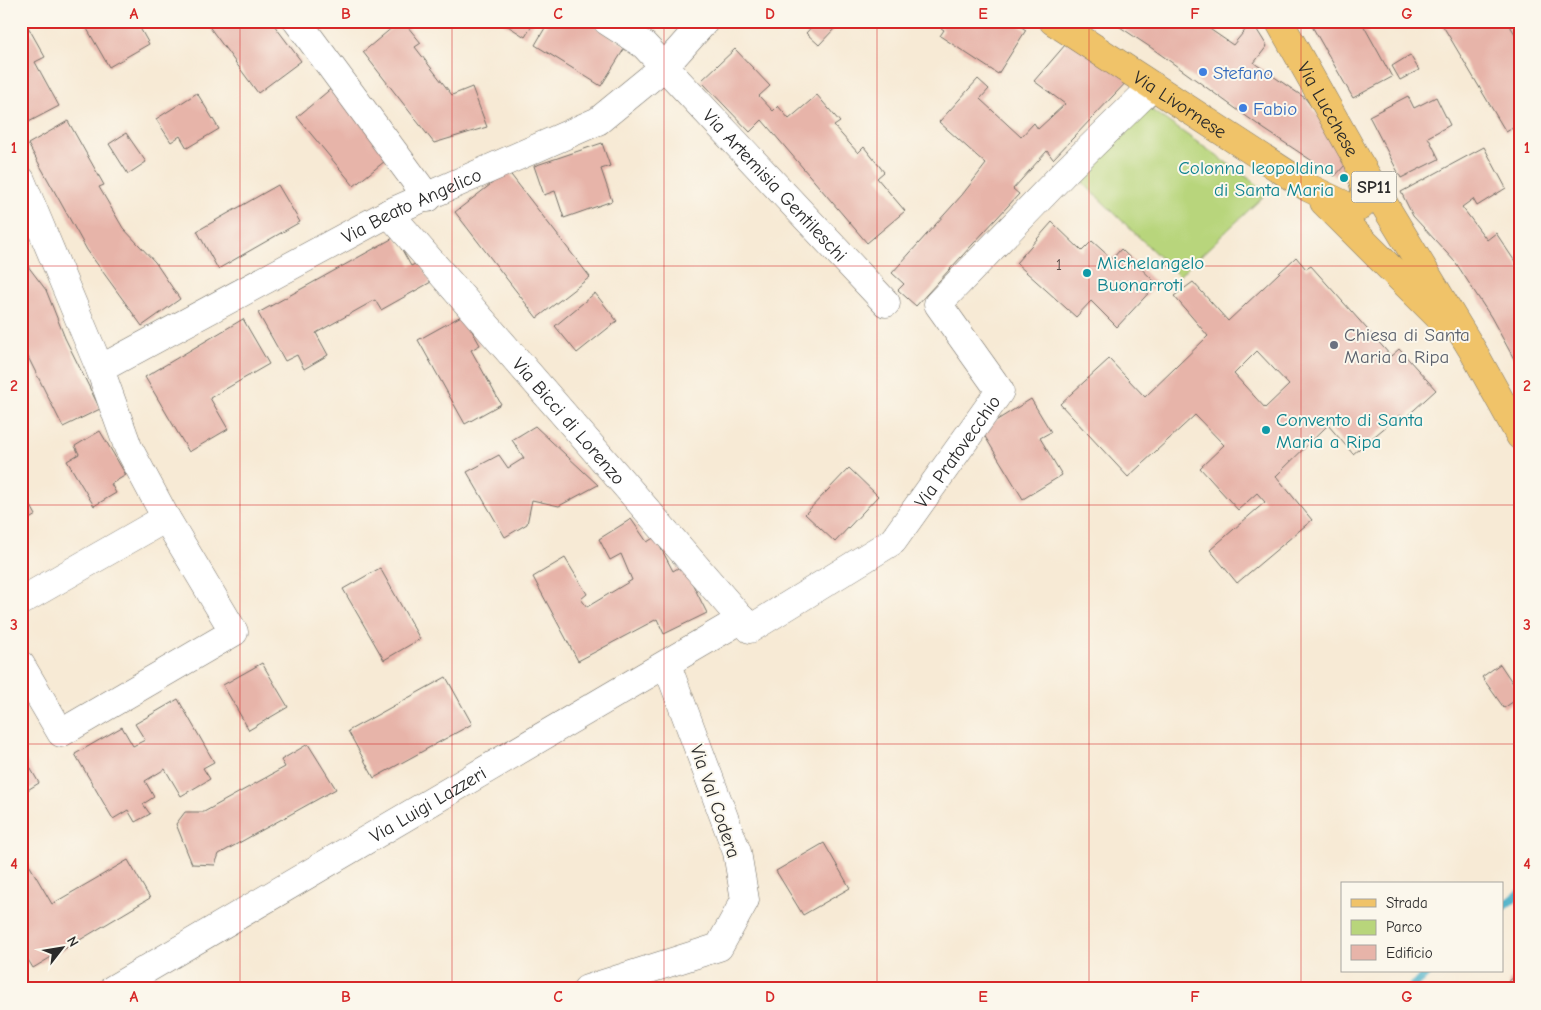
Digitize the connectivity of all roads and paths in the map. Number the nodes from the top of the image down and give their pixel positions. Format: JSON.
{"nodes":[{"id":1,"x":297,"y":21,"type":"edge"},
{"id":2,"x":607,"y":21,"type":"edge"},
{"id":3,"x":705,"y":21,"type":"edge"},
{"id":4,"x":1053,"y":21,"type":"edge"},
{"id":5,"x":1279,"y":21,"type":"edge"},
{"id":6,"x":664,"y":67,"type":"junction"},
{"id":7,"x":1153,"y":86,"type":"junction"},
{"id":8,"x":1359,"y":162,"type":"junction"},
{"id":9,"x":21,"y":180,"type":"edge"},
{"id":10,"x":1309,"y":188,"type":"junction"},
{"id":11,"x":428,"y":198,"type":"junction"},
{"id":12,"x":389,"y":213,"type":"junction"},
{"id":13,"x":886,"y":303,"type":"dead end"},
{"id":14,"x":1473,"y":351,"type":"junction"},
{"id":15,"x":100,"y":369,"type":"junction"},
{"id":16,"x":1520,"y":436,"type":"edge"},
{"id":17,"x":166,"y":518,"type":"junction"},
{"id":18,"x":21,"y":601,"type":"edge"},
{"id":19,"x":746,"y":624,"type":"junction"},
{"id":20,"x":21,"y":665,"type":"edge"},
{"id":21,"x":666,"y":665,"type":"junction"},
{"id":22,"x":113,"y":989,"type":"edge"},
{"id":23,"x":587,"y":989,"type":"edge"}],
"edges":[{"from":1,"to":11,"type":"street"},
{"from":2,"to":6,"type":"street","name":"Via Artemisia Gentileschi"},
{"from":3,"to":6,"type":"street","name":"Via Beato Angelico"},
{"from":4,"to":7,"type":"main road","name":"Via Livornese"},
{"from":5,"to":8,"type":"main road","name":"Via Lucchese","number":"SP11"},
{"from":6,"to":11,"type":"street","name":"Via Beato Angelico"},
{"from":6,"to":13,"type":"street","name":"Via Artemisia Gentileschi"},
{"from":7,"to":10,"type":"main road","name":"Via Livornese"},
{"from":7,"to":19,"type":"street","name":"Via Pratovecchio"},
{"from":8,"to":10,"type":"main road","name":"Via Livornese"},
{"from":8,"to":14,"type":"main road","name":"Via Lucchese","number":"SP11"},
{"from":9,"to":15,"type":"street"},
{"from":10,"to":14,"type":"main road","name":"Via Livornese"},
{"from":11,"to":12,"type":"street","name":"Via Beato Angelico"},
{"from":12,"to":15,"type":"street","name":"Via Beato Angelico"},
{"from":12,"to":19,"type":"street","name":"Via Bicci di Lorenzo"},
{"from":14,"to":16,"type":"main road"},
{"from":15,"to":17,"type":"street"},
{"from":17,"to":18,"type":"street"},
{"from":17,"to":20,"type":"street"},
{"from":19,"to":21,"type":"street","name":"Via Luigi Lazzeri"},
{"from":21,"to":22,"type":"street","name":"Via Luigi Lazzeri"},
{"from":21,"to":23,"type":"street","name":"Via Val Codera"}]}
